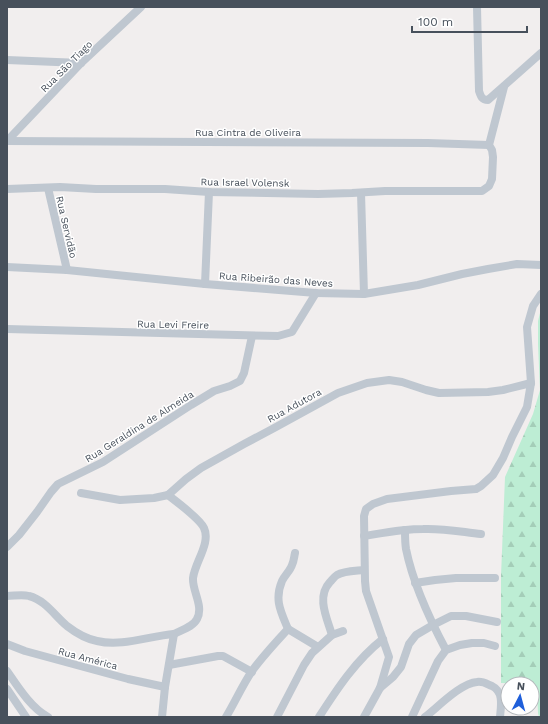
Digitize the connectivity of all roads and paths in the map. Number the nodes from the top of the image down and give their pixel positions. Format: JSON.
{"nodes":[{"id":1,"x":141,"y":7,"type":"edge"},
{"id":2,"x":477,"y":7,"type":"edge"},
{"id":3,"x":541,"y":54,"type":"edge"},
{"id":4,"x":7,"y":60,"type":"edge"},
{"id":5,"x":81,"y":63,"type":"junction"},
{"id":6,"x":504,"y":87,"type":"junction"},
{"id":7,"x":7,"y":141,"type":"edge"},
{"id":8,"x":489,"y":145,"type":"junction"},
{"id":9,"x":7,"y":188,"type":"edge"},
{"id":10,"x":48,"y":188,"type":"junction"},
{"id":11,"x":209,"y":192,"type":"junction"},
{"id":12,"x":361,"y":193,"type":"junction"},
{"id":13,"x":541,"y":265,"type":"edge"},
{"id":14,"x":7,"y":267,"type":"edge"},
{"id":15,"x":67,"y":270,"type":"junction"},
{"id":16,"x":205,"y":284,"type":"junction"},
{"id":17,"x":316,"y":293,"type":"junction"},
{"id":18,"x":364,"y":294,"type":"junction"},
{"id":19,"x":541,"y":294,"type":"edge"},
{"id":20,"x":7,"y":329,"type":"edge"},
{"id":21,"x":252,"y":336,"type":"junction"},
{"id":22,"x":531,"y":383,"type":"junction"},
{"id":23,"x":81,"y":493,"type":"dead end"},
{"id":24,"x":168,"y":495,"type":"junction"},
{"id":25,"x":405,"y":530,"type":"junction"},
{"id":26,"x":481,"y":534,"type":"dead end"},
{"id":27,"x":364,"y":536,"type":"junction"},
{"id":28,"x":7,"y":547,"type":"edge"},
{"id":29,"x":295,"y":553,"type":"dead end"},
{"id":30,"x":364,"y":570,"type":"junction"},
{"id":31,"x":495,"y":578,"type":"dead end"},
{"id":32,"x":415,"y":583,"type":"junction"},
{"id":33,"x":7,"y":596,"type":"edge"},
{"id":34,"x":497,"y":622,"type":"dead end"},
{"id":35,"x":433,"y":625,"type":"junction"},
{"id":36,"x":288,"y":629,"type":"junction"},
{"id":37,"x":343,"y":631,"type":"dead end"},
{"id":38,"x":174,"y":634,"type":"junction"},
{"id":39,"x":332,"y":635,"type":"junction"},
{"id":40,"x":383,"y":639,"type":"junction"},
{"id":41,"x":7,"y":644,"type":"edge"},
{"id":42,"x":494,"y":646,"type":"dead end"},
{"id":43,"x":318,"y":647,"type":"junction"},
{"id":44,"x":446,"y":650,"type":"junction"},
{"id":45,"x":169,"y":665,"type":"junction"},
{"id":46,"x":7,"y":671,"type":"edge"},
{"id":47,"x":252,"y":672,"type":"junction"},
{"id":48,"x":165,"y":687,"type":"junction"},
{"id":49,"x":380,"y":688,"type":"junction"},
{"id":50,"x":7,"y":689,"type":"edge"},
{"id":51,"x":26,"y":717,"type":"edge"},
{"id":52,"x":48,"y":717,"type":"edge"},
{"id":53,"x":162,"y":717,"type":"edge"},
{"id":54,"x":226,"y":717,"type":"edge"},
{"id":55,"x":277,"y":717,"type":"edge"},
{"id":56,"x":319,"y":717,"type":"edge"},
{"id":57,"x":364,"y":717,"type":"edge"},
{"id":58,"x":412,"y":717,"type":"edge"},
{"id":59,"x":425,"y":717,"type":"edge"},
{"id":60,"x":500,"y":717,"type":"edge"}],
"edges":[{"from":1,"to":5,"type":"street","name":"Rua São Tiago"},
{"from":2,"to":6,"type":"street"},
{"from":3,"to":6,"type":"street"},
{"from":4,"to":5,"type":"street"},
{"from":5,"to":7,"type":"street","name":"Rua São Tiago"},
{"from":6,"to":8,"type":"street"},
{"from":7,"to":8,"type":"street","name":"Rua Cintra de Oliveira"},
{"from":8,"to":12,"type":"street","name":"Rua Israel Volensk"},
{"from":9,"to":10,"type":"street","name":"Rua Israel Volensk"},
{"from":10,"to":11,"type":"street","name":"Rua Israel Volensk"},
{"from":10,"to":15,"type":"street","name":"Rua Servidão"},
{"from":11,"to":12,"type":"street","name":"Rua Israel Volensk"},
{"from":11,"to":16,"type":"street"},
{"from":12,"to":18,"type":"street"},
{"from":13,"to":18,"type":"street","name":"Rua Ribeirão das Neves"},
{"from":14,"to":15,"type":"street","name":"Rua Ribeirão das Neves"},
{"from":15,"to":16,"type":"street","name":"Rua Ribeirão das Neves"},
{"from":16,"to":17,"type":"street","name":"Rua Ribeirão das Neves"},
{"from":17,"to":18,"type":"street","name":"Rua Ribeirão das Neves"},
{"from":17,"to":21,"type":"street","name":"Rua Levi Freire"},
{"from":19,"to":22,"type":"street"},
{"from":20,"to":21,"type":"street","name":"Rua Levi Freire"},
{"from":21,"to":28,"type":"street","name":"Rua Geraldina de Almeida"},
{"from":22,"to":24,"type":"street","name":"Rua Adutora"},
{"from":22,"to":27,"type":"street"},
{"from":23,"to":24,"type":"street"},
{"from":24,"to":38,"type":"street"},
{"from":25,"to":26,"type":"street"},
{"from":25,"to":27,"type":"street"},
{"from":25,"to":32,"type":"street"},
{"from":27,"to":30,"type":"street"},
{"from":29,"to":36,"type":"street"},
{"from":30,"to":39,"type":"street"},
{"from":30,"to":40,"type":"street"},
{"from":31,"to":32,"type":"street"},
{"from":32,"to":35,"type":"street"},
{"from":33,"to":38,"type":"street"},
{"from":34,"to":35,"type":"street"},
{"from":35,"to":44,"type":"street"},
{"from":35,"to":49,"type":"street"},
{"from":36,"to":43,"type":"street"},
{"from":36,"to":47,"type":"street"},
{"from":37,"to":39,"type":"street"},
{"from":38,"to":45,"type":"street"},
{"from":39,"to":43,"type":"street"},
{"from":40,"to":49,"type":"street"},
{"from":40,"to":56,"type":"street"},
{"from":41,"to":48,"type":"street","name":"Rua América"},
{"from":42,"to":44,"type":"street"},
{"from":43,"to":55,"type":"street"},
{"from":44,"to":58,"type":"street"},
{"from":45,"to":47,"type":"street"},
{"from":45,"to":48,"type":"street"},
{"from":46,"to":52,"type":"street"},
{"from":47,"to":54,"type":"street"},
{"from":48,"to":53,"type":"street"},
{"from":49,"to":57,"type":"street"},
{"from":50,"to":51,"type":"street"},
{"from":59,"to":60,"type":"street"}]}
